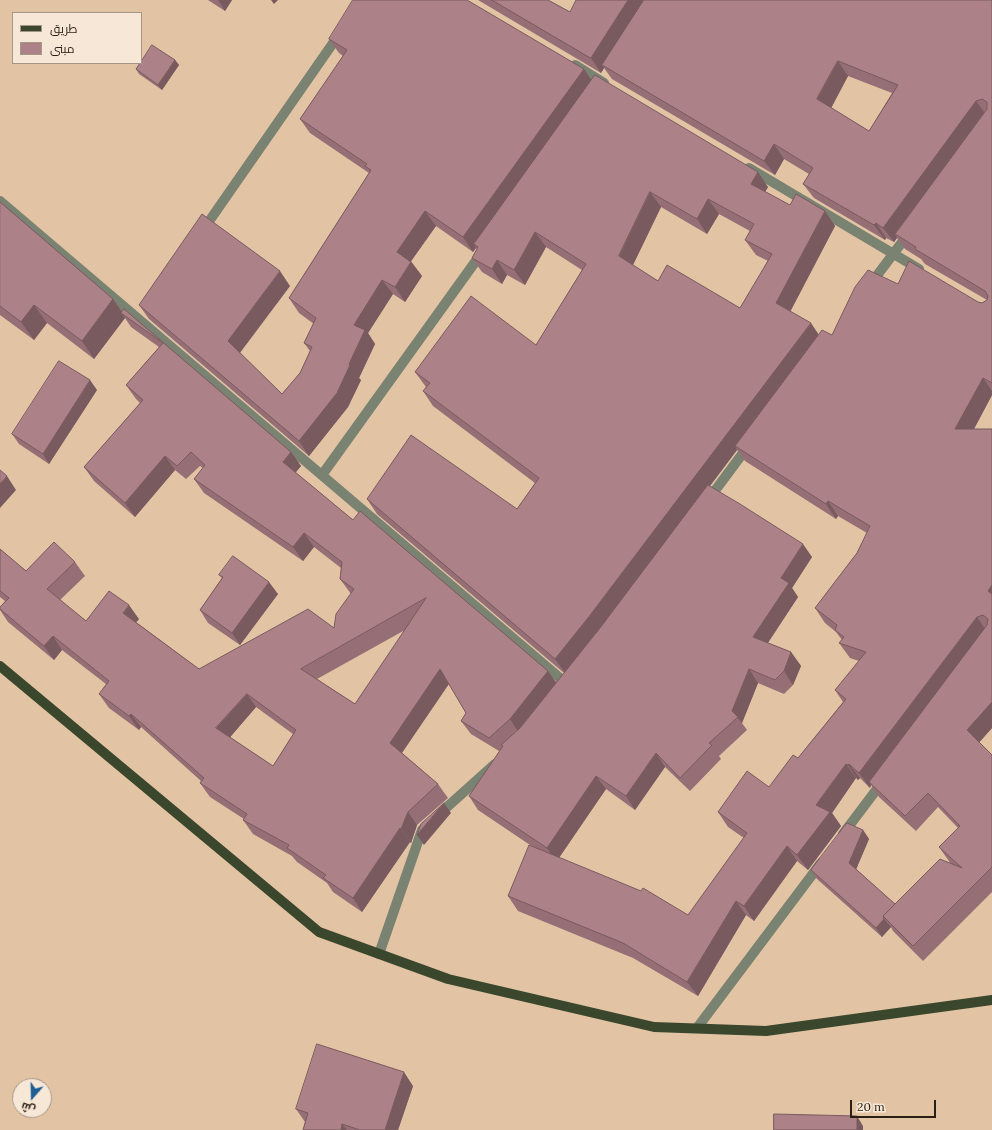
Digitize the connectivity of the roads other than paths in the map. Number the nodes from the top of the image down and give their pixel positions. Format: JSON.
{"nodes":[{"id":1,"x":345,"y":26,"type":"edge"},
{"id":2,"x":564,"y":59,"type":"edge"},
{"id":3,"x":605,"y":83,"type":"edge"},
{"id":4,"x":738,"y":162,"type":"edge"},
{"id":5,"x":0,"y":201,"type":"edge"},
{"id":6,"x":917,"y":222,"type":"edge"},
{"id":7,"x":200,"y":236,"type":"edge"},
{"id":8,"x":488,"y":243,"type":"edge"},
{"id":9,"x":893,"y":254,"type":"junction"},
{"id":10,"x":926,"y":273,"type":"edge"},
{"id":11,"x":865,"y":291,"type":"edge"},
{"id":12,"x":756,"y":436,"type":"edge"},
{"id":13,"x":322,"y":475,"type":"junction"},
{"id":14,"x":704,"y":505,"type":"edge"},
{"id":15,"x":0,"y":666,"type":"edge"},
{"id":16,"x":567,"y":684,"type":"edge"},
{"id":17,"x":501,"y":758,"type":"edge"},
{"id":18,"x":887,"y":775,"type":"edge"},
{"id":19,"x":835,"y":845,"type":"edge"},
{"id":20,"x":826,"y":857,"type":"edge"},
{"id":21,"x":379,"y":954,"type":"junction"},
{"id":22,"x":992,"y":1000,"type":"edge"},
{"id":23,"x":697,"y":1028,"type":"junction"}],
"edges":[{"from":1,"to":7,"type":"street"},
{"from":2,"to":3,"type":"street"},
{"from":4,"to":9,"type":"street"},
{"from":5,"to":13,"type":"street"},
{"from":6,"to":9,"type":"street"},
{"from":8,"to":13,"type":"street"},
{"from":9,"to":10,"type":"street"},
{"from":9,"to":11,"type":"street"},
{"from":12,"to":14,"type":"street"},
{"from":13,"to":16,"type":"street"},
{"from":15,"to":21,"type":"main road"},
{"from":17,"to":21,"type":"street"},
{"from":18,"to":19,"type":"street"},
{"from":20,"to":23,"type":"street"},
{"from":21,"to":23,"type":"main road"},
{"from":22,"to":23,"type":"main road"}]}
